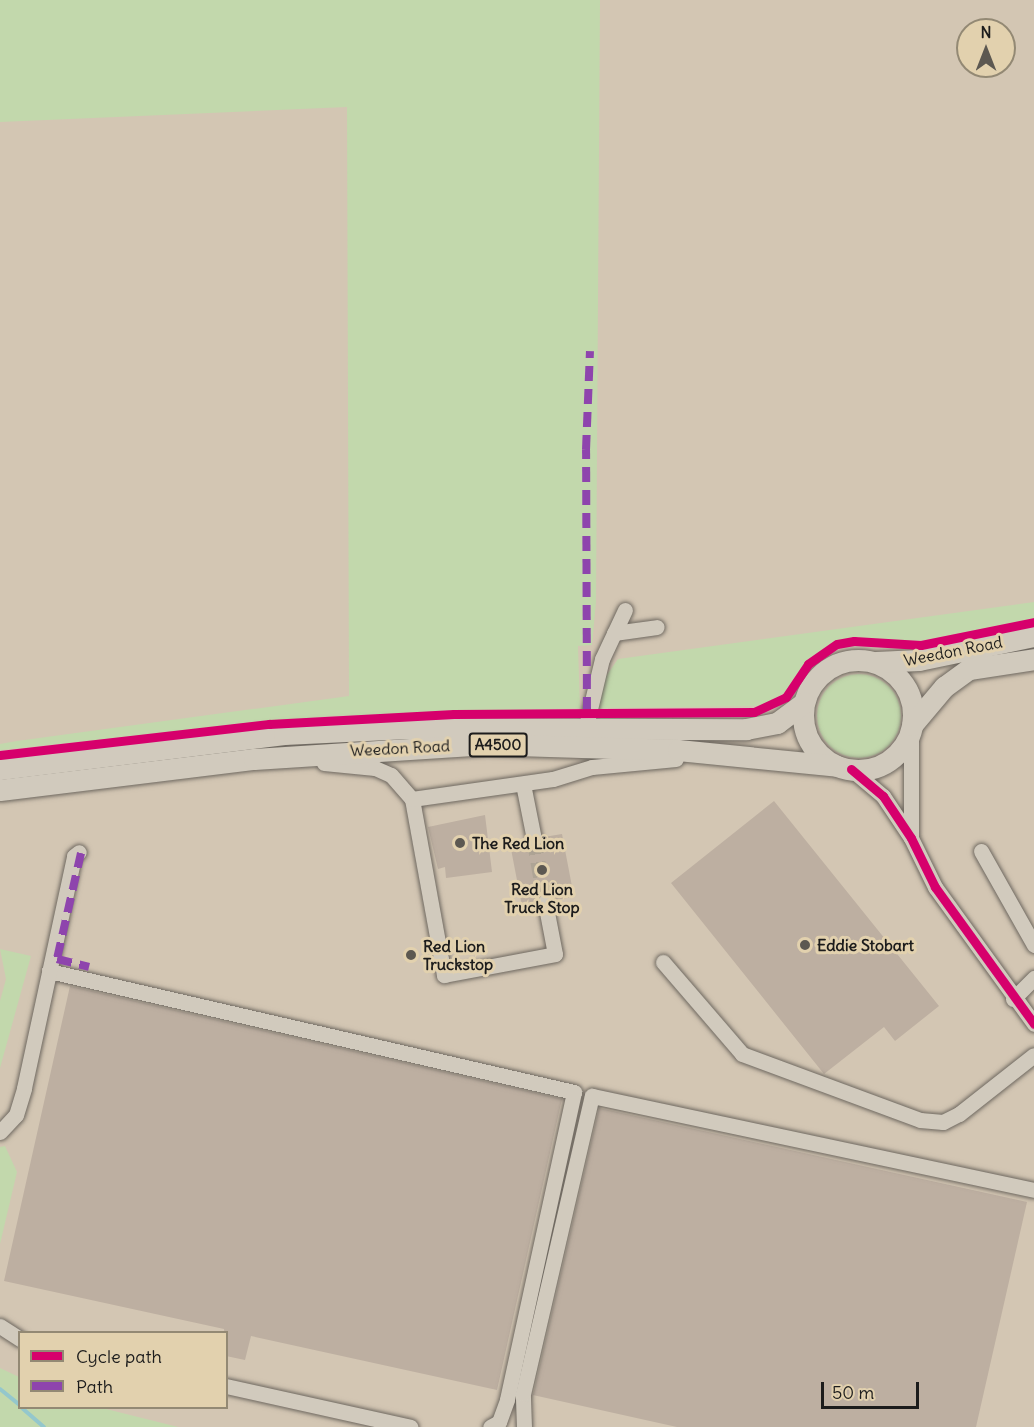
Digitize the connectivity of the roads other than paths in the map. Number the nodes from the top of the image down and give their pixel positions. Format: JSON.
{"nodes":[{"id":1,"x":625,"y":610,"type":"dead end"},
{"id":2,"x":657,"y":627,"type":"dead end"},
{"id":3,"x":614,"y":633,"type":"junction"},
{"id":4,"x":1034,"y":636,"type":"edge"},
{"id":5,"x":1034,"y":660,"type":"edge"},
{"id":6,"x":872,"y":662,"type":"junction"},
{"id":7,"x":804,"y":703,"type":"junction"},
{"id":8,"x":586,"y":726,"type":"junction"},
{"id":9,"x":912,"y":727,"type":"junction"},
{"id":10,"x":739,"y":755,"type":"junction"},
{"id":11,"x":254,"y":759,"type":"junction"},
{"id":12,"x":844,"y":767,"type":"junction"},
{"id":13,"x":0,"y":769,"type":"edge"},
{"id":14,"x":523,"y":784,"type":"junction"},
{"id":15,"x":0,"y":790,"type":"edge"},
{"id":16,"x":412,"y":799,"type":"junction"},
{"id":17,"x":911,"y":838,"type":"junction"},
{"id":18,"x":534,"y":839,"type":"tunnel mouth"},
{"id":19,"x":981,"y":851,"type":"dead end"},
{"id":20,"x":80,"y":852,"type":"dead end"},
{"id":21,"x":545,"y":902,"type":"tunnel mouth"},
{"id":22,"x":1034,"y":945,"type":"edge"},
{"id":23,"x":663,"y":963,"type":"dead end"},
{"id":24,"x":49,"y":971,"type":"junction"},
{"id":25,"x":1034,"y":978,"type":"edge"},
{"id":26,"x":1013,"y":999,"type":"junction"},
{"id":27,"x":1034,"y":1024,"type":"edge"},
{"id":28,"x":1034,"y":1055,"type":"edge"},
{"id":29,"x":0,"y":1132,"type":"edge"},
{"id":30,"x":1034,"y":1190,"type":"edge"},
{"id":31,"x":0,"y":1326,"type":"edge"},
{"id":32,"x":18,"y":1339,"type":"edge"},
{"id":33,"x":0,"y":1340,"type":"edge"},
{"id":34,"x":18,"y":1340,"type":"edge"},
{"id":35,"x":228,"y":1386,"type":"edge"},
{"id":36,"x":411,"y":1427,"type":"edge"},
{"id":37,"x":490,"y":1427,"type":"edge"},
{"id":38,"x":524,"y":1427,"type":"edge"}],
"edges":[{"from":1,"to":3,"type":"street"},
{"from":2,"to":3,"type":"street"},
{"from":3,"to":8,"type":"street"},
{"from":4,"to":6,"type":"highway","name":"Weedon Road","number":"A4500"},
{"from":5,"to":9,"type":"highway","name":"Weedon Road","number":"A4500"},
{"from":6,"to":7,"type":"highway","number":"A4500"},
{"from":6,"to":9,"type":"highway"},
{"from":7,"to":8,"type":"highway","name":"Weedon Road","number":"A4500"},
{"from":7,"to":12,"type":"highway"},
{"from":8,"to":13,"type":"highway","name":"Weedon Road","number":"A4500"},
{"from":9,"to":12,"type":"highway","number":"A4500"},
{"from":9,"to":17,"type":"street"},
{"from":10,"to":11,"type":"highway","name":"Weedon Road","number":"A4500"},
{"from":10,"to":12,"type":"highway","name":"Weedon Road","number":"A4500"},
{"from":10,"to":14,"type":"street"},
{"from":11,"to":15,"type":"highway","name":"Weedon Road","number":"A4500"},
{"from":11,"to":16,"type":"street"},
{"from":12,"to":17,"type":"street"},
{"from":14,"to":16,"type":"street"},
{"from":14,"to":18,"type":"street"},
{"from":16,"to":21,"type":"street"},
{"from":17,"to":26,"type":"street"},
{"from":19,"to":22,"type":"street"},
{"from":20,"to":24,"type":"street"},
{"from":23,"to":28,"type":"street"},
{"from":24,"to":29,"type":"street"},
{"from":24,"to":37,"type":"street"},
{"from":25,"to":26,"type":"street"},
{"from":26,"to":27,"type":"street"},
{"from":30,"to":38,"type":"street"},
{"from":31,"to":32,"type":"street"},
{"from":33,"to":34,"type":"street"},
{"from":35,"to":36,"type":"street"}]}
